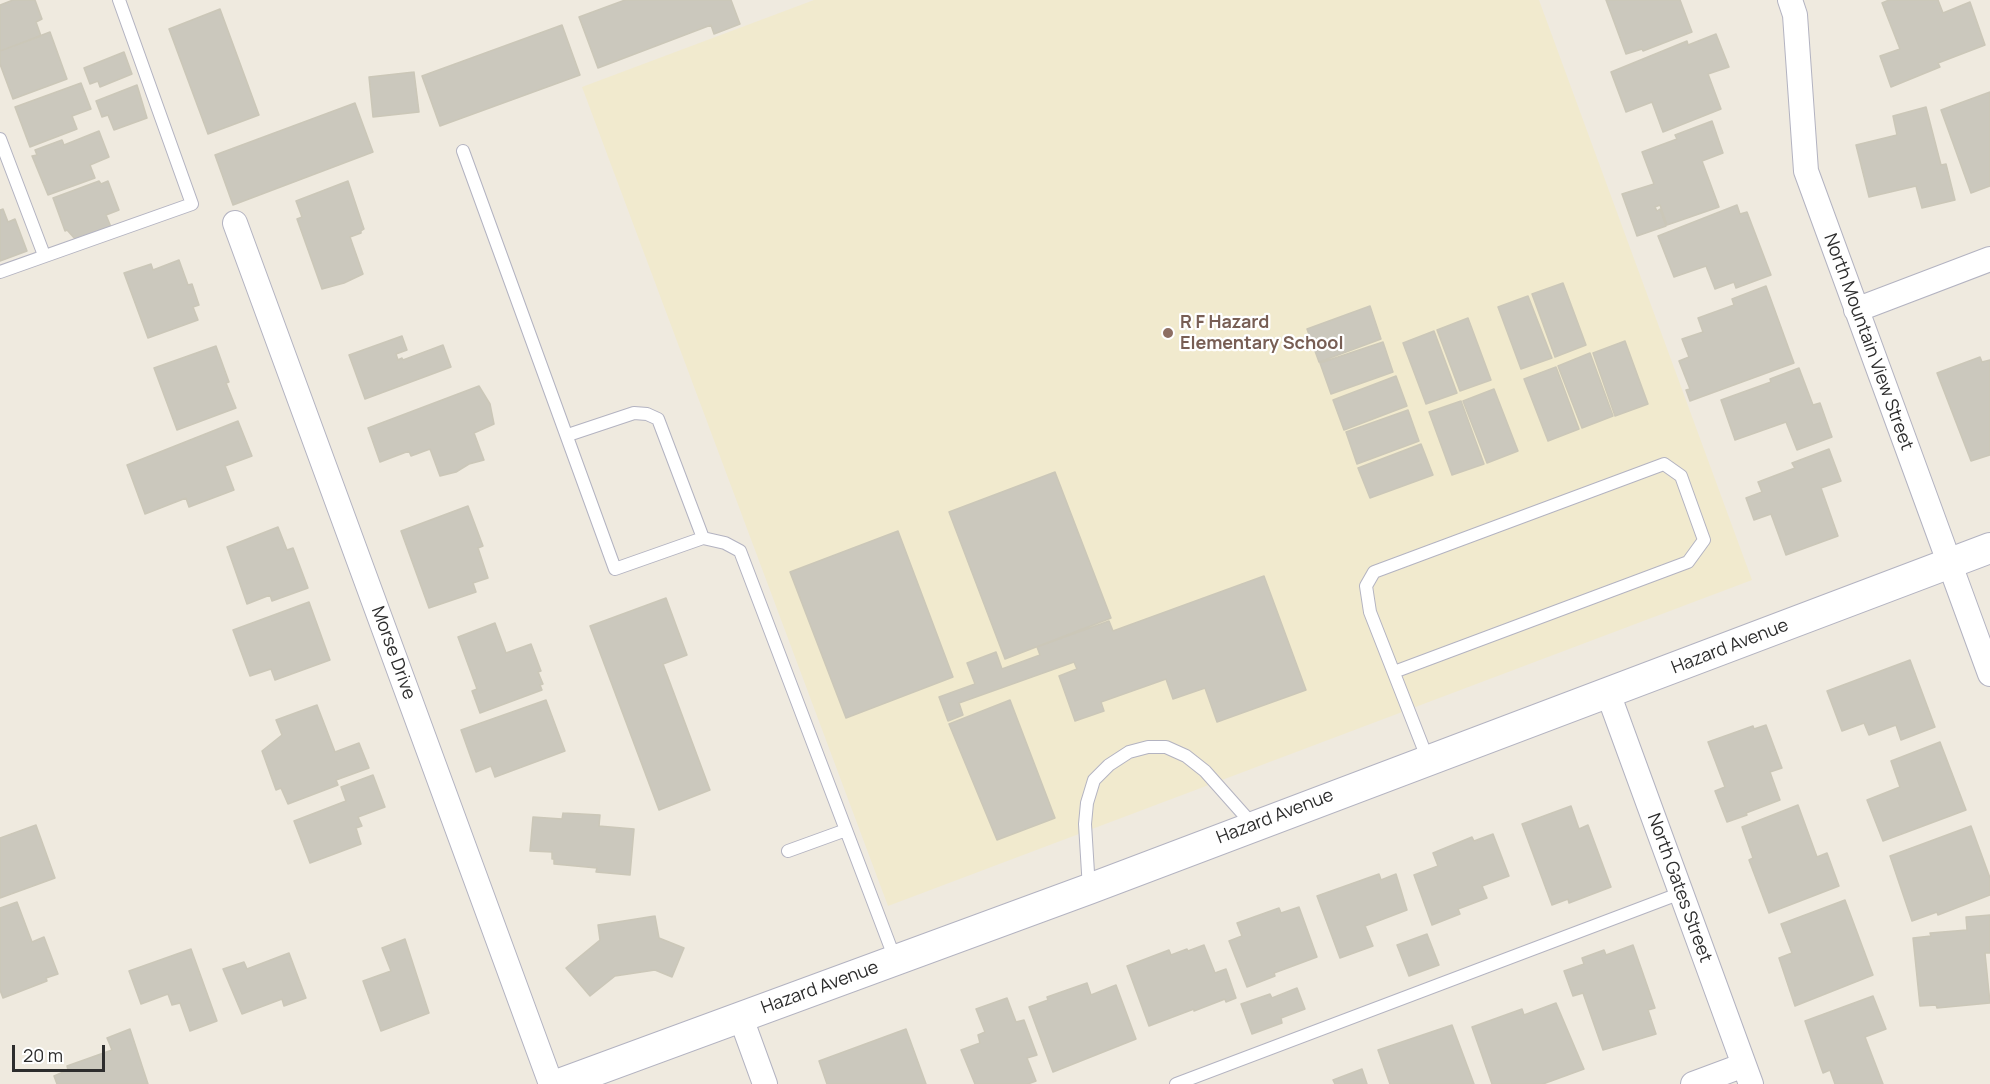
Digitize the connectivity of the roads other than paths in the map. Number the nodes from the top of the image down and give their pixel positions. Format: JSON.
{"nodes":[{"id":1,"x":119,"y":0,"type":"edge"},
{"id":2,"x":1790,"y":0,"type":"edge"},
{"id":3,"x":0,"y":139,"type":"edge"},
{"id":4,"x":463,"y":151,"type":"dead end"},
{"id":5,"x":235,"y":223,"type":"dead end"},
{"id":6,"x":44,"y":255,"type":"junction"},
{"id":7,"x":1990,"y":260,"type":"edge"},
{"id":8,"x":0,"y":272,"type":"edge"},
{"id":9,"x":1856,"y":310,"type":"junction"},
{"id":10,"x":568,"y":435,"type":"junction"},
{"id":11,"x":703,"y":538,"type":"junction"},
{"id":12,"x":1990,"y":548,"type":"edge"},
{"id":13,"x":1948,"y":564,"type":"junction"},
{"id":14,"x":1394,"y":672,"type":"junction"},
{"id":15,"x":1990,"y":674,"type":"edge"},
{"id":16,"x":1608,"y":693,"type":"junction"},
{"id":17,"x":1428,"y":760,"type":"junction"},
{"id":18,"x":1253,"y":825,"type":"junction"},
{"id":19,"x":846,"y":830,"type":"junction"},
{"id":20,"x":788,"y":851,"type":"dead end"},
{"id":21,"x":1089,"y":888,"type":"junction"},
{"id":22,"x":1681,"y":892,"type":"junction"},
{"id":23,"x":896,"y":960,"type":"junction"},
{"id":24,"x":741,"y":1018,"type":"junction"},
{"id":25,"x":1747,"y":1075,"type":"edge"},
{"id":26,"x":551,"y":1084,"type":"edge"},
{"id":27,"x":559,"y":1084,"type":"edge"},
{"id":28,"x":765,"y":1084,"type":"edge"},
{"id":29,"x":1176,"y":1084,"type":"edge"},
{"id":30,"x":1693,"y":1084,"type":"edge"}],
"edges":[{"from":1,"to":6,"type":"lane"},
{"from":2,"to":9,"type":"street","name":"North Mountain View Street"},
{"from":3,"to":6,"type":"lane"},
{"from":4,"to":10,"type":"lane"},
{"from":5,"to":26,"type":"street","name":"Morse Drive"},
{"from":6,"to":8,"type":"lane"},
{"from":7,"to":9,"type":"street"},
{"from":9,"to":13,"type":"street","name":"North Mountain View Street"},
{"from":10,"to":11,"type":"lane"},
{"from":10,"to":11,"type":"lane"},
{"from":11,"to":19,"type":"lane"},
{"from":12,"to":13,"type":"street","name":"Hazard Avenue"},
{"from":13,"to":15,"type":"street","name":"North Mountain View Street"},
{"from":13,"to":16,"type":"street","name":"Hazard Avenue"},
{"from":14,"to":14,"type":"lane"},
{"from":14,"to":17,"type":"lane"},
{"from":16,"to":17,"type":"street","name":"Hazard Avenue"},
{"from":16,"to":22,"type":"street","name":"North Gates Street"},
{"from":17,"to":18,"type":"street","name":"Hazard Avenue"},
{"from":18,"to":21,"type":"street","name":"Hazard Avenue"},
{"from":18,"to":21,"type":"lane"},
{"from":19,"to":20,"type":"lane"},
{"from":19,"to":23,"type":"lane"},
{"from":21,"to":23,"type":"street","name":"Hazard Avenue"},
{"from":22,"to":25,"type":"street","name":"North Gates Street"},
{"from":22,"to":29,"type":"lane"},
{"from":23,"to":24,"type":"street","name":"Hazard Avenue"},
{"from":24,"to":27,"type":"street","name":"Hazard Avenue"},
{"from":24,"to":28,"type":"street"},
{"from":25,"to":30,"type":"street"}]}
